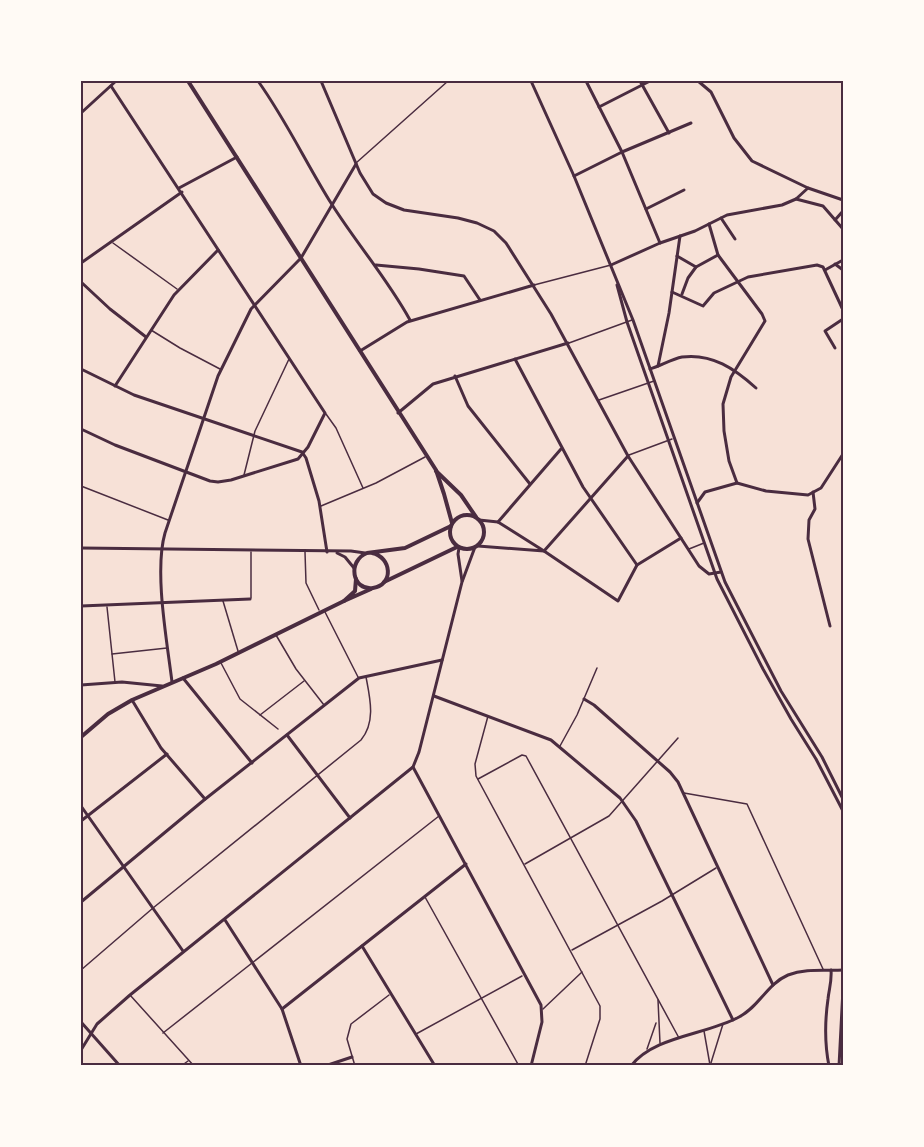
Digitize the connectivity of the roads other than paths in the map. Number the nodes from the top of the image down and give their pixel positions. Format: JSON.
{"nodes":[{"id":1,"x":116,"y":81,"type":"edge"},
{"id":2,"x":258,"y":81,"type":"edge"},
{"id":3,"x":321,"y":81,"type":"edge"},
{"id":4,"x":448,"y":81,"type":"edge"},
{"id":5,"x":531,"y":81,"type":"edge"},
{"id":6,"x":586,"y":81,"type":"edge"},
{"id":7,"x":651,"y":81,"type":"edge"},
{"id":8,"x":698,"y":81,"type":"edge"},
{"id":9,"x":190,"y":82,"type":"edge"},
{"id":10,"x":642,"y":83,"type":"edge"},
{"id":11,"x":111,"y":86,"type":"junction"},
{"id":12,"x":599,"y":107,"type":"junction"},
{"id":13,"x":81,"y":113,"type":"edge"},
{"id":14,"x":691,"y":123,"type":"dead end"},
{"id":15,"x":669,"y":133,"type":"junction"},
{"id":16,"x":622,"y":152,"type":"junction"},
{"id":17,"x":237,"y":156,"type":"junction"},
{"id":18,"x":356,"y":164,"type":"junction"},
{"id":19,"x":574,"y":176,"type":"junction"},
{"id":20,"x":179,"y":188,"type":"junction"},
{"id":21,"x":808,"y":188,"type":"junction"},
{"id":22,"x":684,"y":190,"type":"dead end"},
{"id":23,"x":182,"y":192,"type":"junction"},
{"id":24,"x":796,"y":200,"type":"junction"},
{"id":25,"x":843,"y":200,"type":"edge"},
{"id":26,"x":332,"y":205,"type":"junction"},
{"id":27,"x":646,"y":209,"type":"junction"},
{"id":28,"x":843,"y":211,"type":"edge"},
{"id":29,"x":721,"y":218,"type":"junction"},
{"id":30,"x":835,"y":220,"type":"junction"},
{"id":31,"x":710,"y":224,"type":"junction"},
{"id":32,"x":843,"y":229,"type":"edge"},
{"id":33,"x":680,"y":236,"type":"junction"},
{"id":34,"x":735,"y":240,"type":"dead end"},
{"id":35,"x":112,"y":242,"type":"junction"},
{"id":36,"x":660,"y":243,"type":"junction"},
{"id":37,"x":218,"y":250,"type":"junction"},
{"id":38,"x":718,"y":255,"type":"junction"},
{"id":39,"x":677,"y":256,"type":"junction"},
{"id":40,"x":301,"y":258,"type":"junction"},
{"id":41,"x":843,"y":260,"type":"edge"},
{"id":42,"x":835,"y":263,"type":"junction"},
{"id":43,"x":81,"y":264,"type":"edge"},
{"id":44,"x":376,"y":265,"type":"junction"},
{"id":45,"x":610,"y":265,"type":"junction"},
{"id":46,"x":696,"y":267,"type":"junction"},
{"id":47,"x":825,"y":270,"type":"junction"},
{"id":48,"x":843,"y":270,"type":"edge"},
{"id":49,"x":615,"y":278,"type":"junction"},
{"id":50,"x":81,"y":282,"type":"edge"},
{"id":51,"x":738,"y":282,"type":"junction"},
{"id":52,"x":534,"y":285,"type":"junction"},
{"id":53,"x":178,"y":290,"type":"junction"},
{"id":54,"x":672,"y":292,"type":"junction"},
{"id":55,"x":681,"y":295,"type":"junction"},
{"id":56,"x":480,"y":300,"type":"junction"},
{"id":57,"x":253,"y":306,"type":"junction"},
{"id":58,"x":843,"y":310,"type":"edge"},
{"id":59,"x":843,"y":318,"type":"edge"},
{"id":60,"x":410,"y":320,"type":"junction"},
{"id":61,"x":633,"y":320,"type":"junction"},
{"id":62,"x":627,"y":322,"type":"junction"},
{"id":63,"x":150,"y":330,"type":"junction"},
{"id":64,"x":146,"y":337,"type":"junction"},
{"id":65,"x":568,"y":344,"type":"junction"},
{"id":66,"x":835,"y":348,"type":"dead end"},
{"id":67,"x":360,"y":351,"type":"junction"},
{"id":68,"x":289,"y":358,"type":"junction"},
{"id":69,"x":515,"y":359,"type":"junction"},
{"id":70,"x":658,"y":366,"type":"junction"},
{"id":71,"x":81,"y":369,"type":"edge"},
{"id":72,"x":221,"y":369,"type":"junction"},
{"id":73,"x":650,"y":369,"type":"junction"},
{"id":74,"x":735,"y":369,"type":"junction"},
{"id":75,"x":455,"y":376,"type":"junction"},
{"id":76,"x":654,"y":381,"type":"junction"},
{"id":77,"x":648,"y":383,"type":"junction"},
{"id":78,"x":115,"y":386,"type":"junction"},
{"id":79,"x":756,"y":387,"type":"dead end"},
{"id":80,"x":598,"y":400,"type":"junction"},
{"id":81,"x":325,"y":413,"type":"junction"},
{"id":82,"x":398,"y":413,"type":"junction"},
{"id":83,"x":203,"y":419,"type":"junction"},
{"id":84,"x":81,"y":429,"type":"edge"},
{"id":85,"x":254,"y":436,"type":"junction"},
{"id":86,"x":674,"y":438,"type":"junction"},
{"id":87,"x":669,"y":440,"type":"junction"},
{"id":88,"x":561,"y":449,"type":"junction"},
{"id":89,"x":304,"y":454,"type":"junction"},
{"id":90,"x":843,"y":454,"type":"edge"},
{"id":91,"x":426,"y":456,"type":"junction"},
{"id":92,"x":628,"y":456,"type":"junction"},
{"id":93,"x":436,"y":470,"type":"junction"},
{"id":94,"x":185,"y":471,"type":"junction"},
{"id":95,"x":243,"y":477,"type":"junction"},
{"id":96,"x":737,"y":483,"type":"junction"},
{"id":97,"x":530,"y":484,"type":"junction"},
{"id":98,"x":81,"y":486,"type":"edge"},
{"id":99,"x":363,"y":489,"type":"junction"},
{"id":100,"x":813,"y":492,"type":"junction"},
{"id":101,"x":590,"y":498,"type":"junction"},
{"id":102,"x":697,"y":503,"type":"junction"},
{"id":103,"x":320,"y":507,"type":"junction"},
{"id":104,"x":477,"y":519,"type":"junction"},
{"id":105,"x":169,"y":521,"type":"junction"},
{"id":106,"x":498,"y":522,"type":"junction"},
{"id":107,"x":451,"y":524,"type":"junction"},
{"id":108,"x":681,"y":538,"type":"junction"},
{"id":109,"x":705,"y":543,"type":"junction"},
{"id":110,"x":477,"y":546,"type":"junction"},
{"id":111,"x":81,"y":548,"type":"edge"},
{"id":112,"x":458,"y":548,"type":"junction"},
{"id":113,"x":161,"y":549,"type":"junction"},
{"id":114,"x":688,"y":549,"type":"junction"},
{"id":115,"x":251,"y":550,"type":"junction"},
{"id":116,"x":305,"y":551,"type":"junction"},
{"id":117,"x":544,"y":551,"type":"junction"},
{"id":118,"x":327,"y":552,"type":"junction"},
{"id":119,"x":333,"y":552,"type":"junction"},
{"id":120,"x":370,"y":553,"type":"junction"},
{"id":121,"x":637,"y":565,"type":"junction"},
{"id":122,"x":354,"y":568,"type":"junction"},
{"id":123,"x":721,"y":572,"type":"junction"},
{"id":124,"x":716,"y":574,"type":"junction"},
{"id":125,"x":356,"y":578,"type":"junction"},
{"id":126,"x":384,"y":582,"type":"junction"},
{"id":127,"x":462,"y":582,"type":"junction"},
{"id":128,"x":374,"y":588,"type":"junction"},
{"id":129,"x":250,"y":599,"type":"joint"},
{"id":130,"x":222,"y":600,"type":"junction"},
{"id":131,"x":344,"y":601,"type":"junction"},
{"id":132,"x":163,"y":604,"type":"junction"},
{"id":133,"x":81,"y":606,"type":"edge"},
{"id":134,"x":107,"y":606,"type":"junction"},
{"id":135,"x":322,"y":612,"type":"junction"},
{"id":136,"x":830,"y":626,"type":"dead end"},
{"id":137,"x":276,"y":635,"type":"junction"},
{"id":138,"x":168,"y":648,"type":"junction"},
{"id":139,"x":239,"y":653,"type":"junction"},
{"id":140,"x":112,"y":654,"type":"junction"},
{"id":141,"x":443,"y":660,"type":"junction"},
{"id":142,"x":220,"y":662,"type":"junction"},
{"id":143,"x":597,"y":668,"type":"dead end"},
{"id":144,"x":366,"y":676,"type":"junction"},
{"id":145,"x":183,"y":678,"type":"junction"},
{"id":146,"x":359,"y":678,"type":"junction"},
{"id":147,"x":305,"y":680,"type":"junction"},
{"id":148,"x":115,"y":682,"type":"junction"},
{"id":149,"x":172,"y":682,"type":"junction"},
{"id":150,"x":81,"y":685,"type":"edge"},
{"id":151,"x":162,"y":686,"type":"junction"},
{"id":152,"x":434,"y":696,"type":"junction"},
{"id":153,"x":584,"y":699,"type":"junction"},
{"id":154,"x":132,"y":700,"type":"junction"},
{"id":155,"x":324,"y":705,"type":"junction"},
{"id":156,"x":259,"y":715,"type":"junction"},
{"id":157,"x":488,"y":715,"type":"junction"},
{"id":158,"x":278,"y":729,"type":"dead end"},
{"id":159,"x":287,"y":735,"type":"junction"},
{"id":160,"x":81,"y":737,"type":"edge"},
{"id":161,"x":678,"y":738,"type":"dead end"},
{"id":162,"x":560,"y":746,"type":"junction"},
{"id":163,"x":167,"y":754,"type":"junction"},
{"id":164,"x":658,"y":761,"type":"junction"},
{"id":165,"x":252,"y":763,"type":"junction"},
{"id":166,"x":413,"y":767,"type":"junction"},
{"id":167,"x":318,"y":775,"type":"junction"},
{"id":168,"x":478,"y":779,"type":"junction"},
{"id":169,"x":684,"y":793,"type":"junction"},
{"id":170,"x":205,"y":799,"type":"junction"},
{"id":171,"x":843,"y":799,"type":"edge"},
{"id":172,"x":624,"y":802,"type":"junction"},
{"id":173,"x":81,"y":806,"type":"edge"},
{"id":174,"x":843,"y":811,"type":"edge"},
{"id":175,"x":88,"y":816,"type":"junction"},
{"id":176,"x":440,"y":816,"type":"junction"},
{"id":177,"x":350,"y":818,"type":"junction"},
{"id":178,"x":81,"y":821,"type":"edge"},
{"id":179,"x":572,"y":839,"type":"junction"},
{"id":180,"x":466,"y":864,"type":"junction"},
{"id":181,"x":524,"y":865,"type":"junction"},
{"id":182,"x":124,"y":866,"type":"junction"},
{"id":183,"x":718,"y":867,"type":"junction"},
{"id":184,"x":672,"y":895,"type":"junction"},
{"id":185,"x":425,"y":897,"type":"junction"},
{"id":186,"x":81,"y":902,"type":"edge"},
{"id":187,"x":153,"y":908,"type":"junction"},
{"id":188,"x":224,"y":919,"type":"junction"},
{"id":189,"x":618,"y":925,"type":"junction"},
{"id":190,"x":362,"y":946,"type":"junction"},
{"id":191,"x":183,"y":951,"type":"junction"},
{"id":192,"x":571,"y":951,"type":"junction"},
{"id":193,"x":253,"y":964,"type":"junction"},
{"id":194,"x":81,"y":970,"type":"edge"},
{"id":195,"x":823,"y":970,"type":"junction"},
{"id":196,"x":831,"y":970,"type":"junction"},
{"id":197,"x":843,"y":970,"type":"edge"},
{"id":198,"x":582,"y":972,"type":"junction"},
{"id":199,"x":525,"y":974,"type":"junction"},
{"id":200,"x":773,"y":985,"type":"junction"},
{"id":201,"x":843,"y":989,"type":"edge"},
{"id":202,"x":391,"y":994,"type":"junction"},
{"id":203,"x":130,"y":995,"type":"junction"},
{"id":204,"x":482,"y":998,"type":"junction"},
{"id":205,"x":658,"y":1000,"type":"junction"},
{"id":206,"x":282,"y":1009,"type":"junction"},
{"id":207,"x":543,"y":1009,"type":"junction"},
{"id":208,"x":658,"y":1019,"type":"junction"},
{"id":209,"x":733,"y":1020,"type":"junction"},
{"id":210,"x":81,"y":1022,"type":"edge"},
{"id":211,"x":723,"y":1024,"type":"junction"},
{"id":212,"x":704,"y":1031,"type":"junction"},
{"id":213,"x":91,"y":1032,"type":"junction"},
{"id":214,"x":164,"y":1033,"type":"junction"},
{"id":215,"x":416,"y":1035,"type":"junction"},
{"id":216,"x":679,"y":1039,"type":"junction"},
{"id":217,"x":660,"y":1044,"type":"junction"},
{"id":218,"x":81,"y":1050,"type":"edge"},
{"id":219,"x":647,"y":1050,"type":"junction"},
{"id":220,"x":352,"y":1058,"type":"junction"},
{"id":221,"x":188,"y":1060,"type":"junction"},
{"id":222,"x":120,"y":1066,"type":"edge"},
{"id":223,"x":181,"y":1066,"type":"edge"},
{"id":224,"x":194,"y":1066,"type":"edge"},
{"id":225,"x":301,"y":1066,"type":"edge"},
{"id":226,"x":324,"y":1066,"type":"edge"},
{"id":227,"x":355,"y":1066,"type":"edge"},
{"id":228,"x":435,"y":1066,"type":"edge"},
{"id":229,"x":519,"y":1066,"type":"edge"},
{"id":230,"x":531,"y":1066,"type":"edge"},
{"id":231,"x":585,"y":1066,"type":"edge"},
{"id":232,"x":631,"y":1066,"type":"edge"},
{"id":233,"x":710,"y":1066,"type":"edge"},
{"id":234,"x":829,"y":1066,"type":"edge"},
{"id":235,"x":839,"y":1066,"type":"edge"}],
"edges":[{"from":1,"to":11,"type":"street"},
{"from":2,"to":26,"type":"street"},
{"from":3,"to":18,"type":"street"},
{"from":4,"to":18,"type":"lane"},
{"from":5,"to":19,"type":"street"},
{"from":6,"to":12,"type":"street"},
{"from":7,"to":10,"type":"street"},
{"from":8,"to":21,"type":"street"},
{"from":9,"to":17,"type":"main road"},
{"from":10,"to":12,"type":"street"},
{"from":10,"to":15,"type":"street"},
{"from":11,"to":13,"type":"street"},
{"from":11,"to":20,"type":"street"},
{"from":12,"to":16,"type":"street"},
{"from":14,"to":15,"type":"street"},
{"from":15,"to":16,"type":"street"},
{"from":16,"to":19,"type":"street"},
{"from":16,"to":27,"type":"street"},
{"from":17,"to":20,"type":"street"},
{"from":17,"to":40,"type":"main road"},
{"from":18,"to":26,"type":"street"},
{"from":18,"to":52,"type":"street"},
{"from":19,"to":45,"type":"street"},
{"from":20,"to":23,"type":"street"},
{"from":21,"to":24,"type":"street"},
{"from":21,"to":25,"type":"street"},
{"from":22,"to":27,"type":"street"},
{"from":23,"to":35,"type":"street"},
{"from":23,"to":37,"type":"street"},
{"from":24,"to":29,"type":"street"},
{"from":24,"to":30,"type":"street"},
{"from":26,"to":40,"type":"street"},
{"from":26,"to":44,"type":"street"},
{"from":27,"to":36,"type":"street"},
{"from":28,"to":30,"type":"street"},
{"from":29,"to":31,"type":"street"},
{"from":29,"to":34,"type":"street"},
{"from":30,"to":32,"type":"street"},
{"from":31,"to":33,"type":"street"},
{"from":31,"to":38,"type":"street"},
{"from":33,"to":36,"type":"street"},
{"from":33,"to":39,"type":"street"},
{"from":35,"to":43,"type":"street"},
{"from":35,"to":53,"type":"lane"},
{"from":36,"to":45,"type":"street"},
{"from":37,"to":53,"type":"street"},
{"from":37,"to":57,"type":"street"},
{"from":38,"to":46,"type":"street"},
{"from":38,"to":51,"type":"street"},
{"from":39,"to":46,"type":"street"},
{"from":39,"to":54,"type":"street"},
{"from":40,"to":57,"type":"street"},
{"from":40,"to":67,"type":"main road"},
{"from":41,"to":42,"type":"street"},
{"from":42,"to":47,"type":"street"},
{"from":42,"to":48,"type":"street"},
{"from":44,"to":56,"type":"street"},
{"from":44,"to":60,"type":"street"},
{"from":45,"to":49,"type":"street"},
{"from":45,"to":52,"type":"lane"},
{"from":46,"to":55,"type":"street"},
{"from":47,"to":51,"type":"street"},
{"from":47,"to":58,"type":"street"},
{"from":49,"to":61,"type":"street"},
{"from":49,"to":62,"type":"street"},
{"from":50,"to":64,"type":"street"},
{"from":51,"to":55,"type":"street"},
{"from":51,"to":74,"type":"street"},
{"from":52,"to":56,"type":"street"},
{"from":52,"to":65,"type":"street"},
{"from":53,"to":63,"type":"street"},
{"from":54,"to":55,"type":"street"},
{"from":54,"to":70,"type":"street"},
{"from":56,"to":60,"type":"street"},
{"from":57,"to":68,"type":"street"},
{"from":57,"to":72,"type":"street"},
{"from":59,"to":66,"type":"street"},
{"from":60,"to":67,"type":"street"},
{"from":61,"to":62,"type":"lane"},
{"from":61,"to":73,"type":"street"},
{"from":62,"to":65,"type":"lane"},
{"from":62,"to":77,"type":"street"},
{"from":63,"to":64,"type":"street"},
{"from":63,"to":72,"type":"lane"},
{"from":64,"to":78,"type":"street"},
{"from":65,"to":69,"type":"street"},
{"from":65,"to":80,"type":"street"},
{"from":67,"to":82,"type":"main road"},
{"from":68,"to":81,"type":"street"},
{"from":68,"to":85,"type":"lane"},
{"from":69,"to":75,"type":"street"},
{"from":69,"to":88,"type":"street"},
{"from":70,"to":73,"type":"street"},
{"from":70,"to":74,"type":"street"},
{"from":71,"to":78,"type":"street"},
{"from":72,"to":83,"type":"street"},
{"from":73,"to":76,"type":"street"},
{"from":74,"to":79,"type":"street"},
{"from":74,"to":96,"type":"street"},
{"from":75,"to":82,"type":"street"},
{"from":75,"to":97,"type":"street"},
{"from":76,"to":77,"type":"lane"},
{"from":76,"to":86,"type":"street"},
{"from":77,"to":80,"type":"lane"},
{"from":77,"to":87,"type":"street"},
{"from":78,"to":83,"type":"street"},
{"from":80,"to":92,"type":"street"},
{"from":81,"to":89,"type":"street"},
{"from":81,"to":99,"type":"lane"},
{"from":82,"to":91,"type":"main road"},
{"from":83,"to":85,"type":"street"},
{"from":83,"to":94,"type":"street"},
{"from":84,"to":94,"type":"street"},
{"from":85,"to":89,"type":"street"},
{"from":85,"to":95,"type":"lane"},
{"from":86,"to":87,"type":"lane"},
{"from":86,"to":102,"type":"street"},
{"from":87,"to":92,"type":"lane"},
{"from":87,"to":109,"type":"street"},
{"from":88,"to":97,"type":"street"},
{"from":88,"to":101,"type":"street"},
{"from":89,"to":95,"type":"street"},
{"from":89,"to":103,"type":"street"},
{"from":90,"to":100,"type":"street"},
{"from":91,"to":93,"type":"main road"},
{"from":91,"to":99,"type":"lane"},
{"from":92,"to":101,"type":"street"},
{"from":92,"to":108,"type":"street"},
{"from":93,"to":104,"type":"main road"},
{"from":93,"to":107,"type":"main road"},
{"from":94,"to":95,"type":"street"},
{"from":94,"to":105,"type":"street"},
{"from":96,"to":100,"type":"street"},
{"from":96,"to":102,"type":"street"},
{"from":97,"to":106,"type":"street"},
{"from":98,"to":105,"type":"lane"},
{"from":99,"to":103,"type":"lane"},
{"from":100,"to":136,"type":"street"},
{"from":101,"to":117,"type":"street"},
{"from":101,"to":121,"type":"street"},
{"from":102,"to":123,"type":"street"},
{"from":103,"to":118,"type":"street"},
{"from":104,"to":106,"type":"street"},
{"from":104,"to":107,"type":"main road"},
{"from":104,"to":110,"type":"main road"},
{"from":105,"to":113,"type":"street"},
{"from":106,"to":117,"type":"street"},
{"from":107,"to":112,"type":"main road"},
{"from":107,"to":120,"type":"main road"},
{"from":108,"to":114,"type":"street"},
{"from":108,"to":121,"type":"street"},
{"from":109,"to":114,"type":"lane"},
{"from":109,"to":124,"type":"street"},
{"from":110,"to":112,"type":"main road"},
{"from":110,"to":117,"type":"street"},
{"from":110,"to":127,"type":"street"},
{"from":111,"to":113,"type":"street"},
{"from":112,"to":126,"type":"main road"},
{"from":112,"to":127,"type":"street"},
{"from":113,"to":115,"type":"street"},
{"from":113,"to":132,"type":"street"},
{"from":114,"to":124,"type":"street"},
{"from":115,"to":116,"type":"street"},
{"from":115,"to":129,"type":"lane"},
{"from":116,"to":118,"type":"street"},
{"from":116,"to":135,"type":"lane"},
{"from":117,"to":121,"type":"street"},
{"from":118,"to":119,"type":"street"},
{"from":119,"to":120,"type":"street"},
{"from":119,"to":122,"type":"street"},
{"from":120,"to":122,"type":"main road"},
{"from":120,"to":126,"type":"main road"},
{"from":122,"to":125,"type":"main road"},
{"from":123,"to":124,"type":"street"},
{"from":123,"to":171,"type":"street"},
{"from":124,"to":174,"type":"street"},
{"from":125,"to":128,"type":"main road"},
{"from":125,"to":131,"type":"main road"},
{"from":126,"to":128,"type":"main road"},
{"from":127,"to":141,"type":"street"},
{"from":128,"to":131,"type":"main road"},
{"from":129,"to":130,"type":"street"},
{"from":130,"to":132,"type":"street"},
{"from":130,"to":139,"type":"lane"},
{"from":131,"to":135,"type":"main road"},
{"from":132,"to":134,"type":"street"},
{"from":132,"to":138,"type":"street"},
{"from":133,"to":134,"type":"street"},
{"from":134,"to":140,"type":"lane"},
{"from":135,"to":137,"type":"main road"},
{"from":135,"to":146,"type":"lane"},
{"from":137,"to":139,"type":"main road"},
{"from":137,"to":147,"type":"lane"},
{"from":138,"to":140,"type":"lane"},
{"from":138,"to":149,"type":"street"},
{"from":139,"to":142,"type":"main road"},
{"from":140,"to":148,"type":"lane"},
{"from":141,"to":144,"type":"street"},
{"from":141,"to":152,"type":"street"},
{"from":142,"to":145,"type":"main road"},
{"from":142,"to":156,"type":"lane"},
{"from":143,"to":153,"type":"lane"},
{"from":144,"to":146,"type":"street"},
{"from":144,"to":167,"type":"lane"},
{"from":145,"to":149,"type":"main road"},
{"from":145,"to":165,"type":"street"},
{"from":146,"to":155,"type":"street"},
{"from":147,"to":155,"type":"lane"},
{"from":147,"to":156,"type":"lane"},
{"from":148,"to":150,"type":"street"},
{"from":148,"to":151,"type":"street"},
{"from":149,"to":151,"type":"main road"},
{"from":151,"to":154,"type":"main road"},
{"from":152,"to":157,"type":"street"},
{"from":152,"to":166,"type":"street"},
{"from":153,"to":162,"type":"lane"},
{"from":153,"to":164,"type":"street"},
{"from":154,"to":160,"type":"main road"},
{"from":154,"to":163,"type":"street"},
{"from":155,"to":159,"type":"street"},
{"from":156,"to":158,"type":"lane"},
{"from":157,"to":162,"type":"street"},
{"from":157,"to":168,"type":"lane"},
{"from":159,"to":165,"type":"street"},
{"from":159,"to":167,"type":"street"},
{"from":161,"to":164,"type":"lane"},
{"from":162,"to":172,"type":"street"},
{"from":163,"to":170,"type":"street"},
{"from":163,"to":175,"type":"street"},
{"from":164,"to":169,"type":"street"},
{"from":164,"to":172,"type":"lane"},
{"from":165,"to":170,"type":"street"},
{"from":166,"to":176,"type":"street"},
{"from":166,"to":177,"type":"street"},
{"from":167,"to":177,"type":"street"},
{"from":167,"to":187,"type":"lane"},
{"from":168,"to":179,"type":"lane"},
{"from":168,"to":181,"type":"lane"},
{"from":169,"to":183,"type":"street"},
{"from":169,"to":195,"type":"lane"},
{"from":170,"to":182,"type":"street"},
{"from":172,"to":179,"type":"lane"},
{"from":172,"to":184,"type":"street"},
{"from":173,"to":175,"type":"street"},
{"from":175,"to":178,"type":"street"},
{"from":175,"to":182,"type":"street"},
{"from":176,"to":180,"type":"street"},
{"from":176,"to":193,"type":"lane"},
{"from":177,"to":188,"type":"street"},
{"from":179,"to":181,"type":"lane"},
{"from":179,"to":189,"type":"lane"},
{"from":180,"to":185,"type":"street"},
{"from":180,"to":199,"type":"street"},
{"from":181,"to":192,"type":"lane"},
{"from":182,"to":186,"type":"street"},
{"from":182,"to":187,"type":"street"},
{"from":183,"to":184,"type":"lane"},
{"from":183,"to":200,"type":"street"},
{"from":184,"to":189,"type":"lane"},
{"from":184,"to":209,"type":"street"},
{"from":185,"to":190,"type":"street"},
{"from":185,"to":204,"type":"lane"},
{"from":187,"to":191,"type":"street"},
{"from":187,"to":194,"type":"lane"},
{"from":188,"to":191,"type":"street"},
{"from":188,"to":193,"type":"street"},
{"from":189,"to":192,"type":"lane"},
{"from":189,"to":205,"type":"lane"},
{"from":190,"to":202,"type":"street"},
{"from":190,"to":206,"type":"street"},
{"from":191,"to":203,"type":"street"},
{"from":192,"to":198,"type":"lane"},
{"from":193,"to":206,"type":"street"},
{"from":193,"to":214,"type":"lane"},
{"from":195,"to":196,"type":"street"},
{"from":195,"to":200,"type":"street"},
{"from":196,"to":197,"type":"street"},
{"from":196,"to":234,"type":"street"},
{"from":198,"to":207,"type":"lane"},
{"from":198,"to":231,"type":"lane"},
{"from":199,"to":204,"type":"lane"},
{"from":199,"to":207,"type":"street"},
{"from":200,"to":209,"type":"street"},
{"from":201,"to":235,"type":"street"},
{"from":202,"to":215,"type":"street"},
{"from":202,"to":220,"type":"lane"},
{"from":203,"to":213,"type":"street"},
{"from":203,"to":214,"type":"lane"},
{"from":204,"to":215,"type":"lane"},
{"from":204,"to":229,"type":"lane"},
{"from":205,"to":208,"type":"lane"},
{"from":205,"to":216,"type":"lane"},
{"from":206,"to":225,"type":"street"},
{"from":207,"to":230,"type":"street"},
{"from":208,"to":217,"type":"lane"},
{"from":208,"to":219,"type":"lane"},
{"from":209,"to":211,"type":"street"},
{"from":210,"to":213,"type":"street"},
{"from":211,"to":212,"type":"street"},
{"from":211,"to":233,"type":"lane"},
{"from":212,"to":216,"type":"street"},
{"from":212,"to":233,"type":"lane"},
{"from":213,"to":218,"type":"street"},
{"from":213,"to":222,"type":"street"},
{"from":214,"to":221,"type":"lane"},
{"from":215,"to":228,"type":"street"},
{"from":216,"to":217,"type":"street"},
{"from":217,"to":219,"type":"street"},
{"from":219,"to":232,"type":"street"},
{"from":220,"to":226,"type":"street"},
{"from":220,"to":227,"type":"lane"},
{"from":221,"to":223,"type":"lane"},
{"from":221,"to":224,"type":"lane"}]}
